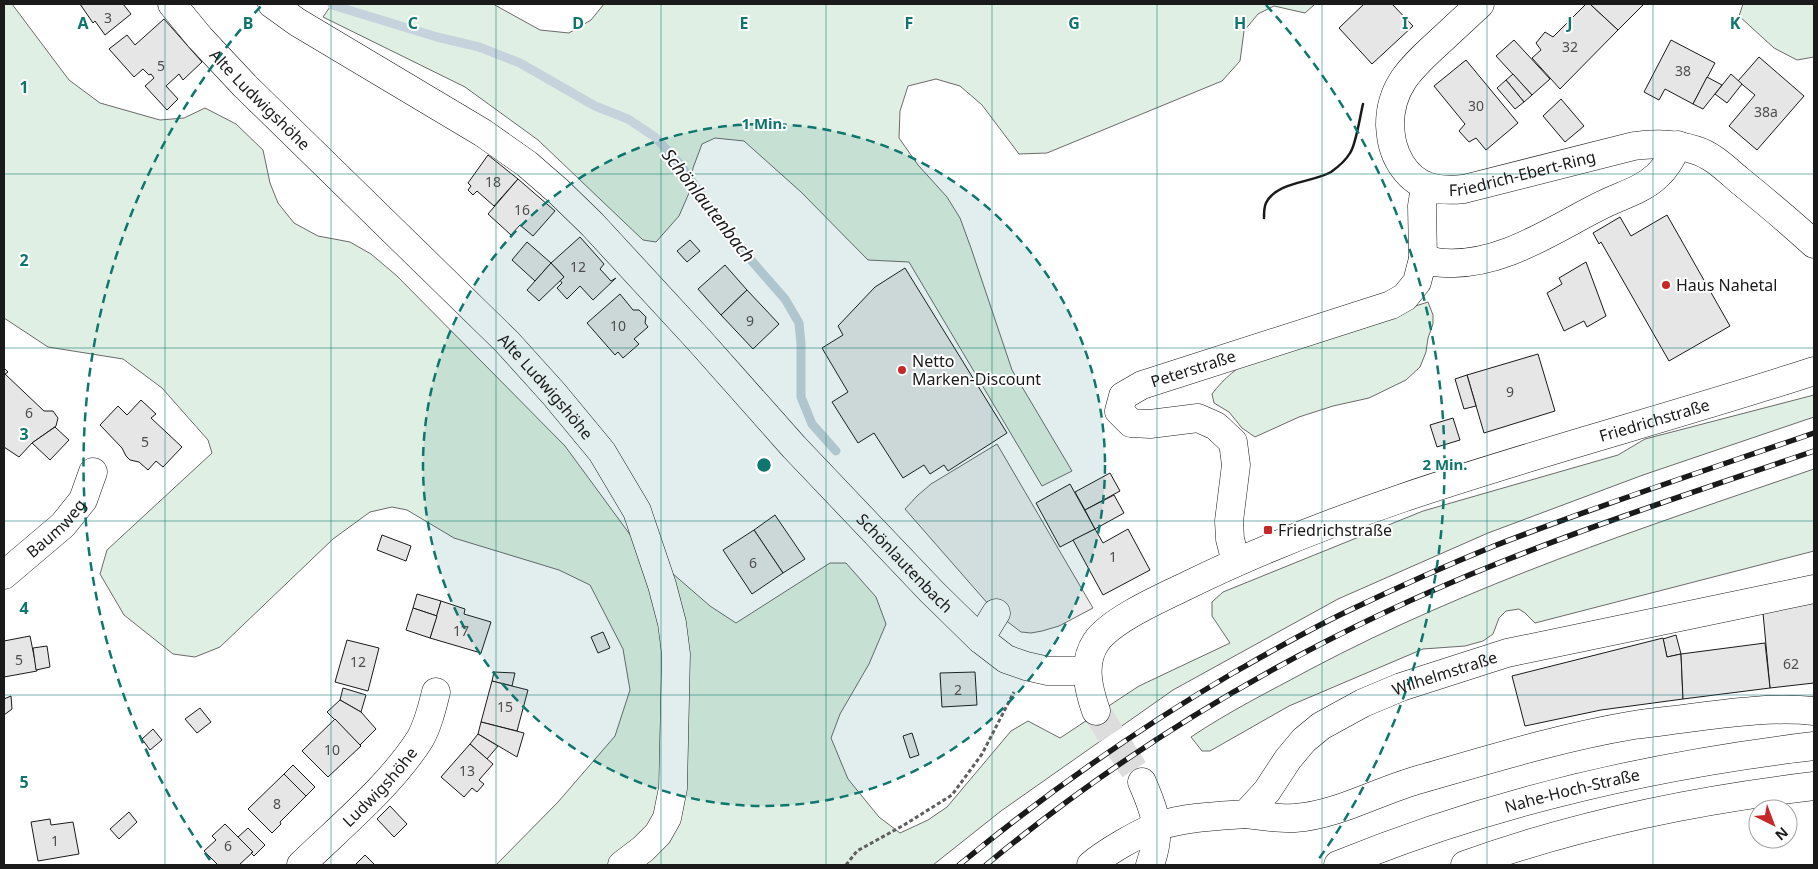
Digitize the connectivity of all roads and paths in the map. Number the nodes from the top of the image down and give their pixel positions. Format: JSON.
{"nodes":[{"id":1,"x":172,"y":4,"type":"edge"},
{"id":2,"x":272,"y":4,"type":"edge"},
{"id":3,"x":1480,"y":4,"type":"edge"},
{"id":4,"x":1678,"y":145,"type":"junction"},
{"id":5,"x":1425,"y":186,"type":"junction"},
{"id":6,"x":1814,"y":244,"type":"edge"},
{"id":7,"x":1423,"y":260,"type":"junction"},
{"id":8,"x":1814,"y":371,"type":"edge"},
{"id":9,"x":93,"y":472,"type":"dead end"},
{"id":10,"x":1236,"y":562,"type":"junction"},
{"id":11,"x":4,"y":575,"type":"edge"},
{"id":12,"x":1814,"y":589,"type":"edge"},
{"id":13,"x":996,"y":613,"type":"dead end"},
{"id":14,"x":980,"y":638,"type":"junction"},
{"id":15,"x":1026,"y":666,"type":"junction"},
{"id":16,"x":1087,"y":671,"type":"junction"},
{"id":17,"x":436,"y":692,"type":"dead end"},
{"id":18,"x":1096,"y":711,"type":"tunnel mouth"},
{"id":19,"x":1814,"y":711,"type":"edge"},
{"id":20,"x":1814,"y":746,"type":"edge"},
{"id":21,"x":1142,"y":782,"type":"tunnel mouth"},
{"id":22,"x":1814,"y":786,"type":"edge"},
{"id":23,"x":1246,"y":814,"type":"junction"},
{"id":24,"x":1157,"y":826,"type":"junction"},
{"id":25,"x":301,"y":865,"type":"edge"},
{"id":26,"x":622,"y":865,"type":"edge"},
{"id":27,"x":846,"y":865,"type":"edge"},
{"id":28,"x":1090,"y":865,"type":"edge"},
{"id":29,"x":1150,"y":865,"type":"edge"},
{"id":30,"x":1338,"y":865,"type":"edge"},
{"id":31,"x":1465,"y":865,"type":"edge"}],
"edges":[{"from":1,"to":26,"type":"street","name":"Alte Ludwigshöhe"},
{"from":2,"to":14,"type":"street","name":"Schönlautenbach"},
{"from":3,"to":5,"type":"street","name":"Friedrich-Ebert-Ring"},
{"from":4,"to":5,"type":"street","name":"Friedrich-Ebert-Ring"},
{"from":4,"to":6,"type":"street","name":"Friedrich-Ebert-Ring"},
{"from":4,"to":7,"type":"street"},
{"from":5,"to":7,"type":"street","name":"Peterstraße"},
{"from":7,"to":10,"type":"street","name":"Peterstraße"},
{"from":8,"to":10,"type":"street","name":"Friedrichstraße"},
{"from":9,"to":11,"type":"street","name":"Baumweg"},
{"from":10,"to":16,"type":"street","name":"Friedrichstraße"},
{"from":12,"to":23,"type":"street","name":"Wilhelmstraße"},
{"from":13,"to":14,"type":"street"},
{"from":14,"to":15,"type":"street","name":"Schönlautenbach"},
{"from":15,"to":16,"type":"street","name":"Schönlautenbach"},
{"from":15,"to":27,"type":"path"},
{"from":16,"to":18,"type":"street","name":"Friedrichstraße"},
{"from":17,"to":25,"type":"street","name":"Ludwigshöhe"},
{"from":19,"to":23,"type":"street"},
{"from":20,"to":30,"type":"street","name":"Nahe-Hoch-Straße"},
{"from":21,"to":24,"type":"street"},
{"from":22,"to":31,"type":"street"},
{"from":23,"to":24,"type":"street"},
{"from":24,"to":28,"type":"street"},
{"from":24,"to":29,"type":"street"}]}
